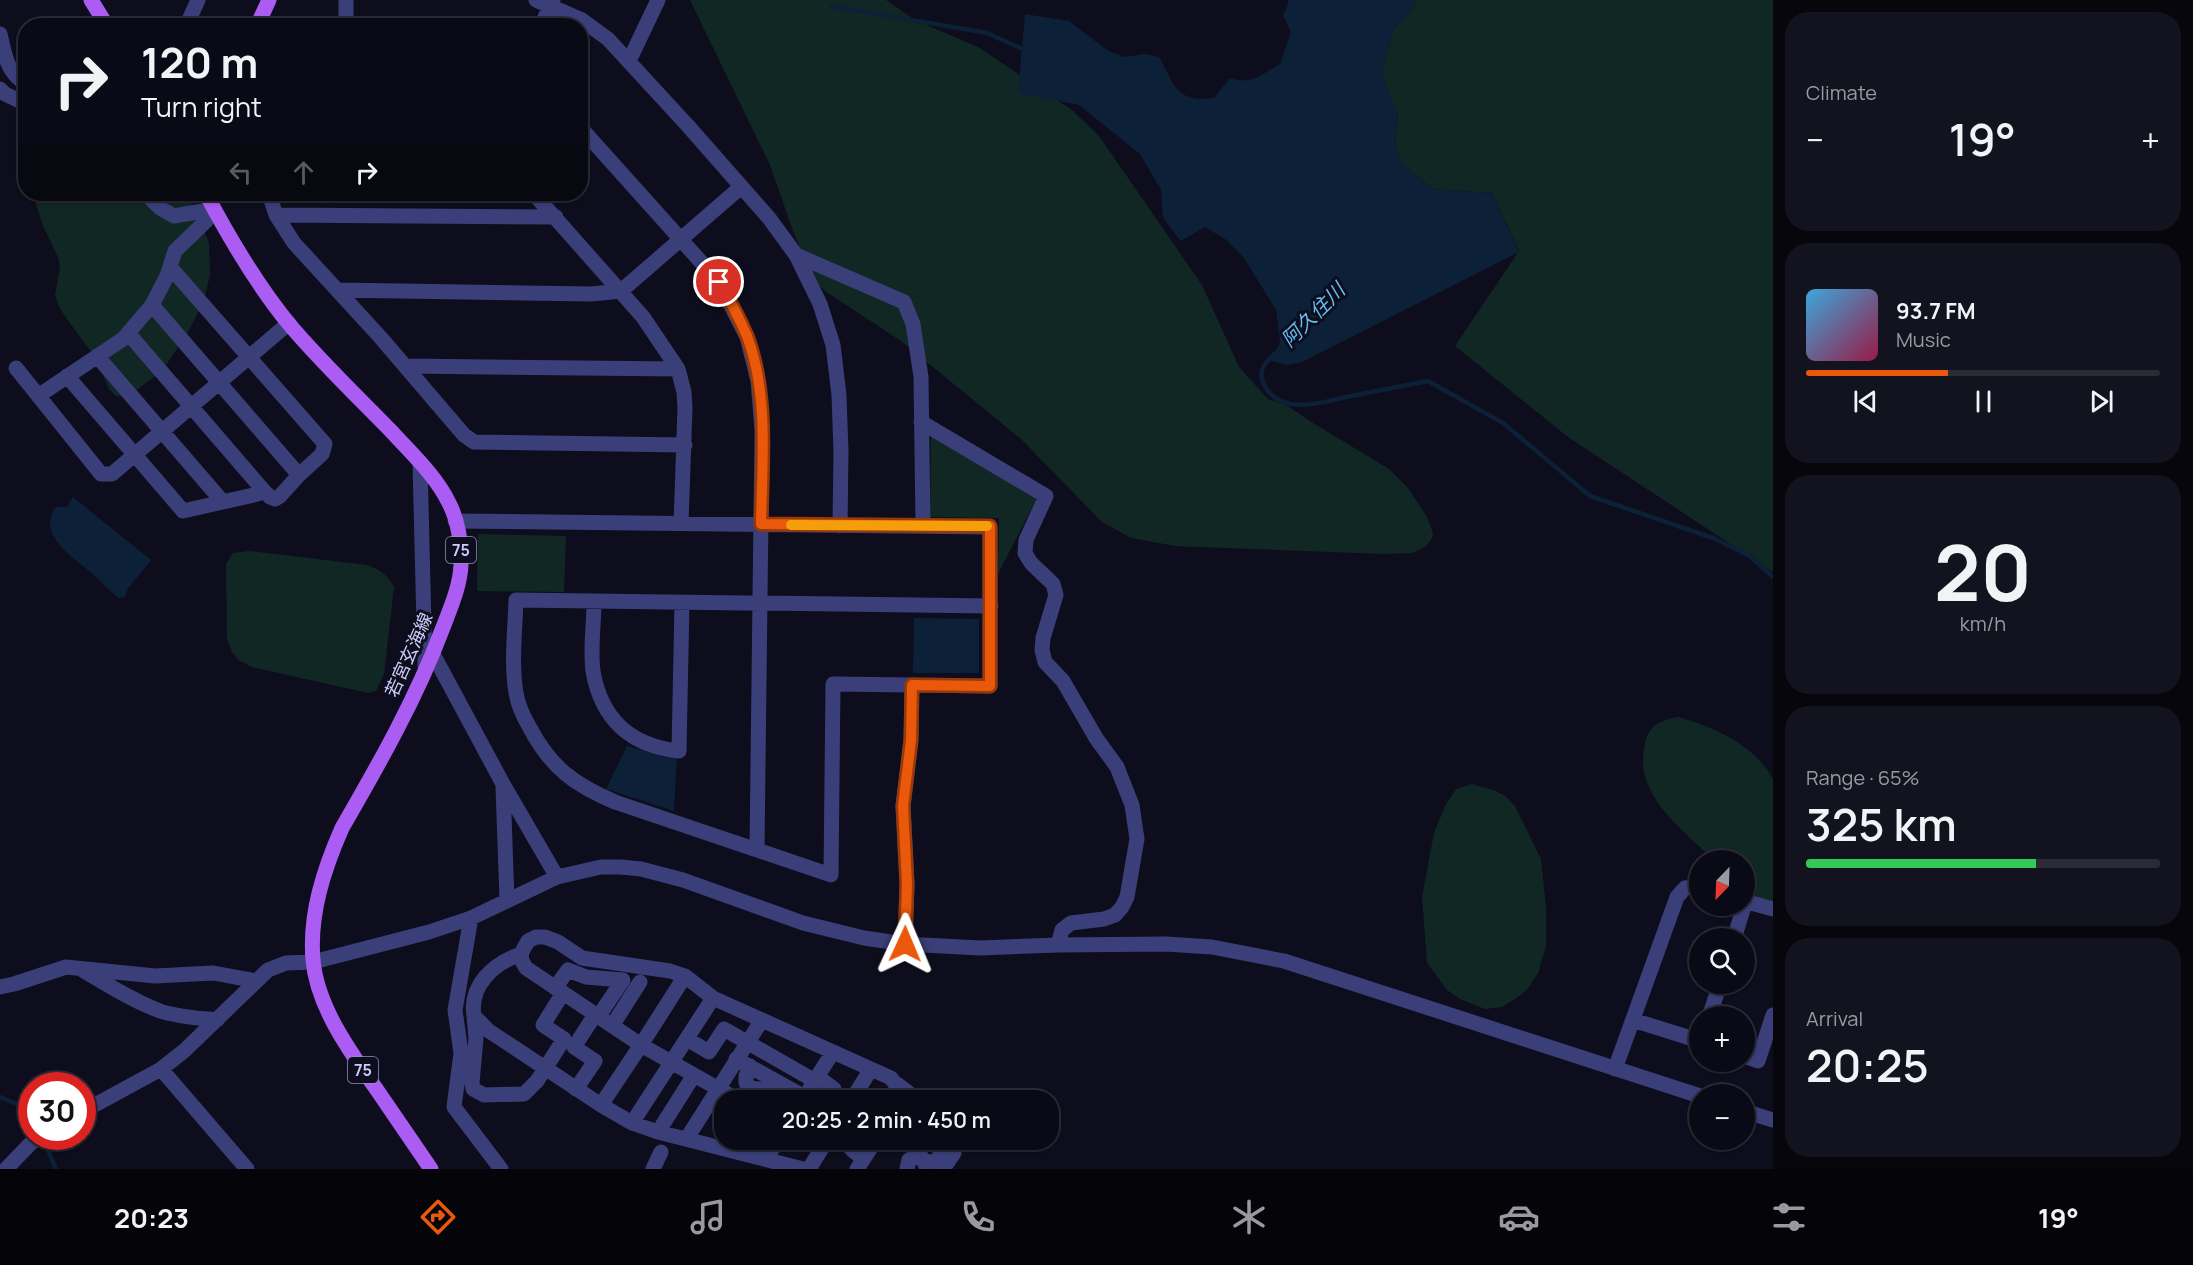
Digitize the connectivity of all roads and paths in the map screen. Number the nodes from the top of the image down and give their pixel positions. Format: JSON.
{"nodes":[{"id":1,"x":91,"y":0,"type":"edge"},
{"id":2,"x":198,"y":0,"type":"edge"},
{"id":3,"x":269,"y":0,"type":"edge"},
{"id":4,"x":346,"y":0,"type":"edge"},
{"id":5,"x":658,"y":0,"type":"edge"},
{"id":6,"x":546,"y":2,"type":"edge"},
{"id":7,"x":102,"y":18,"type":"edge"},
{"id":8,"x":190,"y":18,"type":"edge"},
{"id":9,"x":261,"y":18,"type":"edge"},
{"id":10,"x":346,"y":18,"type":"edge"},
{"id":11,"x":543,"y":18,"type":"edge"},
{"id":12,"x":578,"y":18,"type":"edge"},
{"id":13,"x":588,"y":24,"type":"edge"},
{"id":14,"x":0,"y":34,"type":"edge"},
{"id":15,"x":629,"y":61,"type":"junction"},
{"id":16,"x":18,"y":77,"type":"edge"},
{"id":17,"x":0,"y":89,"type":"edge"},
{"id":18,"x":18,"y":100,"type":"edge"},
{"id":19,"x":588,"y":136,"type":"edge"},
{"id":20,"x":741,"y":187,"type":"junction"},
{"id":21,"x":153,"y":201,"type":"edge"},
{"id":22,"x":210,"y":201,"type":"edge"},
{"id":23,"x":271,"y":201,"type":"edge"},
{"id":24,"x":541,"y":201,"type":"edge"},
{"id":25,"x":214,"y":209,"type":"junction"},
{"id":26,"x":276,"y":215,"type":"junction"},
{"id":27,"x":556,"y":217,"type":"junction"},
{"id":28,"x":681,"y":241,"type":"junction"},
{"id":29,"x":796,"y":255,"type":"junction"},
{"id":30,"x":170,"y":267,"type":"junction"},
{"id":31,"x":338,"y":290,"type":"junction"},
{"id":32,"x":621,"y":291,"type":"junction"},
{"id":33,"x":152,"y":305,"type":"junction"},
{"id":34,"x":289,"y":323,"type":"junction"},
{"id":35,"x":128,"y":333,"type":"junction"},
{"id":36,"x":97,"y":356,"type":"junction"},
{"id":37,"x":249,"y":358,"type":"junction"},
{"id":38,"x":405,"y":366,"type":"junction"},
{"id":39,"x":16,"y":368,"type":"dead end"},
{"id":40,"x":678,"y":369,"type":"junction"},
{"id":41,"x":67,"y":376,"type":"junction"},
{"id":42,"x":219,"y":383,"type":"junction"},
{"id":43,"x":38,"y":396,"type":"junction"},
{"id":44,"x":191,"y":407,"type":"junction"},
{"id":45,"x":921,"y":422,"type":"junction"},
{"id":46,"x":162,"y":432,"type":"junction"},
{"id":47,"x":685,"y":445,"type":"junction"},
{"id":48,"x":135,"y":455,"type":"junction"},
{"id":49,"x":420,"y":462,"type":"junction"},
{"id":50,"x":298,"y":475,"type":"junction"},
{"id":51,"x":263,"y":490,"type":"junction"},
{"id":52,"x":222,"y":501,"type":"junction"},
{"id":53,"x":455,"y":521,"type":"junction"},
{"id":54,"x":681,"y":524,"type":"junction"},
{"id":55,"x":761,"y":524,"type":"junction"},
{"id":56,"x":923,"y":525,"type":"junction"},
{"id":57,"x":840,"y":526,"type":"junction"},
{"id":58,"x":594,"y":602,"type":"junction"},
{"id":59,"x":682,"y":602,"type":"junction"},
{"id":60,"x":760,"y":604,"type":"junction"},
{"id":61,"x":991,"y":606,"type":"junction"},
{"id":62,"x":433,"y":654,"type":"junction"},
{"id":63,"x":425,"y":674,"type":"junction"},
{"id":64,"x":912,"y":685,"type":"junction"},
{"id":65,"x":503,"y":784,"type":"junction"},
{"id":66,"x":757,"y":850,"type":"junction"},
{"id":67,"x":557,"y":877,"type":"junction"},
{"id":68,"x":1689,"y":887,"type":"edge"},
{"id":69,"x":507,"y":900,"type":"junction"},
{"id":70,"x":1755,"y":905,"type":"edge"},
{"id":71,"x":1773,"y":909,"type":"edge"},
{"id":72,"x":471,"y":918,"type":"junction"},
{"id":73,"x":905,"y":944,"type":"junction"},
{"id":74,"x":1058,"y":945,"type":"junction"},
{"id":75,"x":521,"y":954,"type":"junction"},
{"id":76,"x":313,"y":962,"type":"junction"},
{"id":77,"x":78,"y":968,"type":"junction"},
{"id":78,"x":685,"y":976,"type":"junction"},
{"id":79,"x":256,"y":981,"type":"junction"},
{"id":80,"x":640,"y":982,"type":"dead end"},
{"id":81,"x":0,"y":987,"type":"edge"},
{"id":82,"x":559,"y":991,"type":"junction"},
{"id":83,"x":457,"y":997,"type":"junction"},
{"id":84,"x":713,"y":998,"type":"junction"},
{"id":85,"x":473,"y":1000,"type":"junction"},
{"id":86,"x":1773,"y":1015,"type":"edge"},
{"id":87,"x":474,"y":1016,"type":"junction"},
{"id":88,"x":597,"y":1016,"type":"junction"},
{"id":89,"x":217,"y":1020,"type":"junction"},
{"id":90,"x":762,"y":1020,"type":"junction"},
{"id":91,"x":1633,"y":1020,"type":"junction"},
{"id":92,"x":612,"y":1026,"type":"junction"},
{"id":93,"x":1689,"y":1038,"type":"edge"},
{"id":94,"x":687,"y":1039,"type":"junction"},
{"id":95,"x":747,"y":1043,"type":"junction"},
{"id":96,"x":641,"y":1045,"type":"junction"},
{"id":97,"x":833,"y":1052,"type":"junction"},
{"id":98,"x":736,"y":1059,"type":"junction"},
{"id":99,"x":1755,"y":1060,"type":"edge"},
{"id":100,"x":672,"y":1063,"type":"junction"},
{"id":101,"x":750,"y":1066,"type":"junction"},
{"id":102,"x":546,"y":1068,"type":"junction"},
{"id":103,"x":161,"y":1069,"type":"junction"},
{"id":104,"x":871,"y":1069,"type":"junction"},
{"id":105,"x":1615,"y":1069,"type":"junction"},
{"id":106,"x":694,"y":1075,"type":"junction"},
{"id":107,"x":816,"y":1079,"type":"junction"},
{"id":108,"x":897,"y":1084,"type":"junction"},
{"id":109,"x":717,"y":1088,"type":"junction"},
{"id":110,"x":576,"y":1089,"type":"junction"},
{"id":111,"x":721,"y":1090,"type":"edge"},
{"id":112,"x":767,"y":1090,"type":"edge"},
{"id":113,"x":789,"y":1090,"type":"edge"},
{"id":114,"x":809,"y":1090,"type":"edge"},
{"id":115,"x":834,"y":1090,"type":"edge"},
{"id":116,"x":859,"y":1090,"type":"edge"},
{"id":117,"x":900,"y":1090,"type":"edge"},
{"id":118,"x":905,"y":1090,"type":"edge"},
{"id":119,"x":1689,"y":1093,"type":"edge"},
{"id":120,"x":96,"y":1104,"type":"edge"},
{"id":121,"x":601,"y":1105,"type":"junction"},
{"id":122,"x":1755,"y":1114,"type":"edge"},
{"id":123,"x":1773,"y":1120,"type":"edge"},
{"id":124,"x":632,"y":1123,"type":"junction"},
{"id":125,"x":658,"y":1132,"type":"junction"},
{"id":126,"x":687,"y":1138,"type":"junction"},
{"id":127,"x":714,"y":1142,"type":"edge"},
{"id":128,"x":24,"y":1150,"type":"edge"},
{"id":129,"x":751,"y":1150,"type":"edge"},
{"id":130,"x":772,"y":1150,"type":"edge"},
{"id":131,"x":821,"y":1150,"type":"edge"},
{"id":132,"x":852,"y":1150,"type":"edge"},
{"id":133,"x":870,"y":1150,"type":"edge"},
{"id":134,"x":954,"y":1150,"type":"edge"},
{"id":135,"x":661,"y":1152,"type":"dead end"},
{"id":136,"x":766,"y":1159,"type":"junction"},
{"id":137,"x":861,"y":1164,"type":"edge"},
{"id":138,"x":924,"y":1164,"type":"edge"},
{"id":139,"x":6,"y":1169,"type":"edge"},
{"id":140,"x":247,"y":1169,"type":"edge"},
{"id":141,"x":431,"y":1169,"type":"edge"},
{"id":142,"x":501,"y":1169,"type":"edge"},
{"id":143,"x":653,"y":1169,"type":"edge"},
{"id":144,"x":803,"y":1169,"type":"edge"},
{"id":145,"x":809,"y":1169,"type":"edge"},
{"id":146,"x":907,"y":1169,"type":"edge"},
{"id":147,"x":943,"y":1169,"type":"edge"}],
"edges":[{"from":1,"to":7,"type":"main road"},
{"from":2,"to":8,"type":"street"},
{"from":3,"to":9,"type":"main road"},
{"from":4,"to":10,"type":"street"},
{"from":5,"to":15,"type":"street"},
{"from":6,"to":11,"type":"street"},
{"from":6,"to":12,"type":"street"},
{"from":13,"to":15,"type":"street"},
{"from":14,"to":16,"type":"street"},
{"from":15,"to":20,"type":"street"},
{"from":17,"to":18,"type":"street"},
{"from":19,"to":28,"type":"street"},
{"from":20,"to":28,"type":"street"},
{"from":20,"to":29,"type":"street"},
{"from":21,"to":25,"type":"street"},
{"from":22,"to":25,"type":"main road","name":"若宮玄海線","number":"75"},
{"from":23,"to":26,"type":"street"},
{"from":24,"to":27,"type":"street"},
{"from":25,"to":30,"type":"street"},
{"from":25,"to":34,"type":"main road","name":"若宮玄海線","number":"75"},
{"from":26,"to":27,"type":"street"},
{"from":26,"to":31,"type":"street"},
{"from":27,"to":32,"type":"street"},
{"from":28,"to":32,"type":"street"},
{"from":28,"to":55,"type":"street"},
{"from":29,"to":45,"type":"street"},
{"from":29,"to":57,"type":"street"},
{"from":30,"to":33,"type":"street"},
{"from":30,"to":37,"type":"street"},
{"from":31,"to":32,"type":"street"},
{"from":31,"to":38,"type":"street"},
{"from":32,"to":40,"type":"street"},
{"from":33,"to":35,"type":"street"},
{"from":33,"to":42,"type":"street"},
{"from":34,"to":37,"type":"street"},
{"from":34,"to":49,"type":"main road","name":"若宮玄海線","number":"75"},
{"from":35,"to":36,"type":"street"},
{"from":35,"to":44,"type":"street"},
{"from":36,"to":41,"type":"street"},
{"from":36,"to":46,"type":"street"},
{"from":37,"to":42,"type":"street"},
{"from":37,"to":50,"type":"street"},
{"from":38,"to":40,"type":"street"},
{"from":38,"to":47,"type":"street"},
{"from":39,"to":43,"type":"street"},
{"from":40,"to":47,"type":"street"},
{"from":41,"to":43,"type":"street"},
{"from":41,"to":48,"type":"street"},
{"from":42,"to":44,"type":"street"},
{"from":42,"to":50,"type":"street"},
{"from":43,"to":48,"type":"street"},
{"from":44,"to":46,"type":"street"},
{"from":44,"to":51,"type":"street"},
{"from":45,"to":56,"type":"street"},
{"from":45,"to":74,"type":"street"},
{"from":46,"to":48,"type":"street"},
{"from":46,"to":52,"type":"street"},
{"from":47,"to":54,"type":"street"},
{"from":48,"to":52,"type":"street"},
{"from":49,"to":53,"type":"main road","name":"若宮玄海線","number":"75"},
{"from":49,"to":63,"type":"street"},
{"from":50,"to":51,"type":"street"},
{"from":51,"to":52,"type":"street"},
{"from":53,"to":54,"type":"street"},
{"from":53,"to":62,"type":"main road","name":"若宮玄海線","number":"75"},
{"from":54,"to":55,"type":"street"},
{"from":55,"to":57,"type":"street"},
{"from":55,"to":60,"type":"street"},
{"from":56,"to":57,"type":"street"},
{"from":56,"to":61,"type":"street"},
{"from":58,"to":59,"type":"street"},
{"from":58,"to":59,"type":"street"},
{"from":58,"to":66,"type":"street"},
{"from":59,"to":60,"type":"street"},
{"from":60,"to":61,"type":"street"},
{"from":60,"to":66,"type":"street"},
{"from":61,"to":64,"type":"street"},
{"from":62,"to":63,"type":"main road","name":"若宮玄海線","number":"75"},
{"from":62,"to":65,"type":"street"},
{"from":63,"to":76,"type":"main road","name":"若宮玄海線","number":"75"},
{"from":64,"to":66,"type":"street"},
{"from":64,"to":73,"type":"street"},
{"from":65,"to":67,"type":"street"},
{"from":65,"to":69,"type":"street"},
{"from":67,"to":69,"type":"street"},
{"from":67,"to":73,"type":"street"},
{"from":68,"to":91,"type":"street"},
{"from":69,"to":72,"type":"street"},
{"from":70,"to":71,"type":"street"},
{"from":72,"to":76,"type":"street"},
{"from":72,"to":83,"type":"street"},
{"from":73,"to":74,"type":"street"},
{"from":74,"to":105,"type":"street"},
{"from":75,"to":78,"type":"street"},
{"from":75,"to":82,"type":"street"},
{"from":75,"to":85,"type":"street"},
{"from":76,"to":79,"type":"street"},
{"from":76,"to":141,"type":"main road","name":"若宮玄海線","number":"75"},
{"from":77,"to":79,"type":"street"},
{"from":77,"to":81,"type":"street"},
{"from":77,"to":89,"type":"street"},
{"from":78,"to":84,"type":"street"},
{"from":78,"to":96,"type":"street"},
{"from":79,"to":89,"type":"street"},
{"from":80,"to":92,"type":"street"},
{"from":82,"to":88,"type":"street"},
{"from":82,"to":88,"type":"street"},
{"from":82,"to":102,"type":"street"},
{"from":83,"to":85,"type":"street"},
{"from":83,"to":142,"type":"street"},
{"from":84,"to":90,"type":"street"},
{"from":84,"to":94,"type":"street"},
{"from":85,"to":87,"type":"street"},
{"from":86,"to":99,"type":"street"},
{"from":87,"to":102,"type":"street"},
{"from":87,"to":102,"type":"street"},
{"from":88,"to":92,"type":"street"},
{"from":88,"to":110,"type":"street"},
{"from":89,"to":103,"type":"street"},
{"from":90,"to":95,"type":"street"},
{"from":90,"to":97,"type":"street"},
{"from":91,"to":93,"type":"street"},
{"from":91,"to":105,"type":"street"},
{"from":92,"to":96,"type":"street"},
{"from":94,"to":95,"type":"street"},
{"from":94,"to":100,"type":"street"},
{"from":95,"to":98,"type":"street"},
{"from":95,"to":107,"type":"street"},
{"from":96,"to":100,"type":"street"},
{"from":96,"to":121,"type":"street"},
{"from":97,"to":104,"type":"street"},
{"from":97,"to":107,"type":"street"},
{"from":98,"to":101,"type":"street"},
{"from":98,"to":109,"type":"street"},
{"from":100,"to":106,"type":"street"},
{"from":100,"to":124,"type":"street"},
{"from":101,"to":112,"type":"street"},
{"from":101,"to":113,"type":"street"},
{"from":102,"to":110,"type":"street"},
{"from":103,"to":120,"type":"street"},
{"from":103,"to":140,"type":"street"},
{"from":104,"to":108,"type":"street"},
{"from":104,"to":116,"type":"street"},
{"from":105,"to":119,"type":"street"},
{"from":106,"to":109,"type":"street"},
{"from":106,"to":125,"type":"street"},
{"from":107,"to":114,"type":"street"},
{"from":107,"to":115,"type":"street"},
{"from":108,"to":117,"type":"street"},
{"from":108,"to":118,"type":"street"},
{"from":109,"to":111,"type":"street"},
{"from":109,"to":126,"type":"street"},
{"from":110,"to":121,"type":"street"},
{"from":121,"to":124,"type":"street"},
{"from":122,"to":123,"type":"street"},
{"from":124,"to":125,"type":"street"},
{"from":125,"to":126,"type":"street"},
{"from":126,"to":127,"type":"street"},
{"from":128,"to":139,"type":"street"},
{"from":129,"to":136,"type":"street"},
{"from":130,"to":136,"type":"street"},
{"from":131,"to":145,"type":"street"},
{"from":132,"to":137,"type":"street"},
{"from":133,"to":137,"type":"street"},
{"from":134,"to":147,"type":"street"},
{"from":135,"to":143,"type":"street"},
{"from":136,"to":144,"type":"street"},
{"from":138,"to":146,"type":"street"}]}
